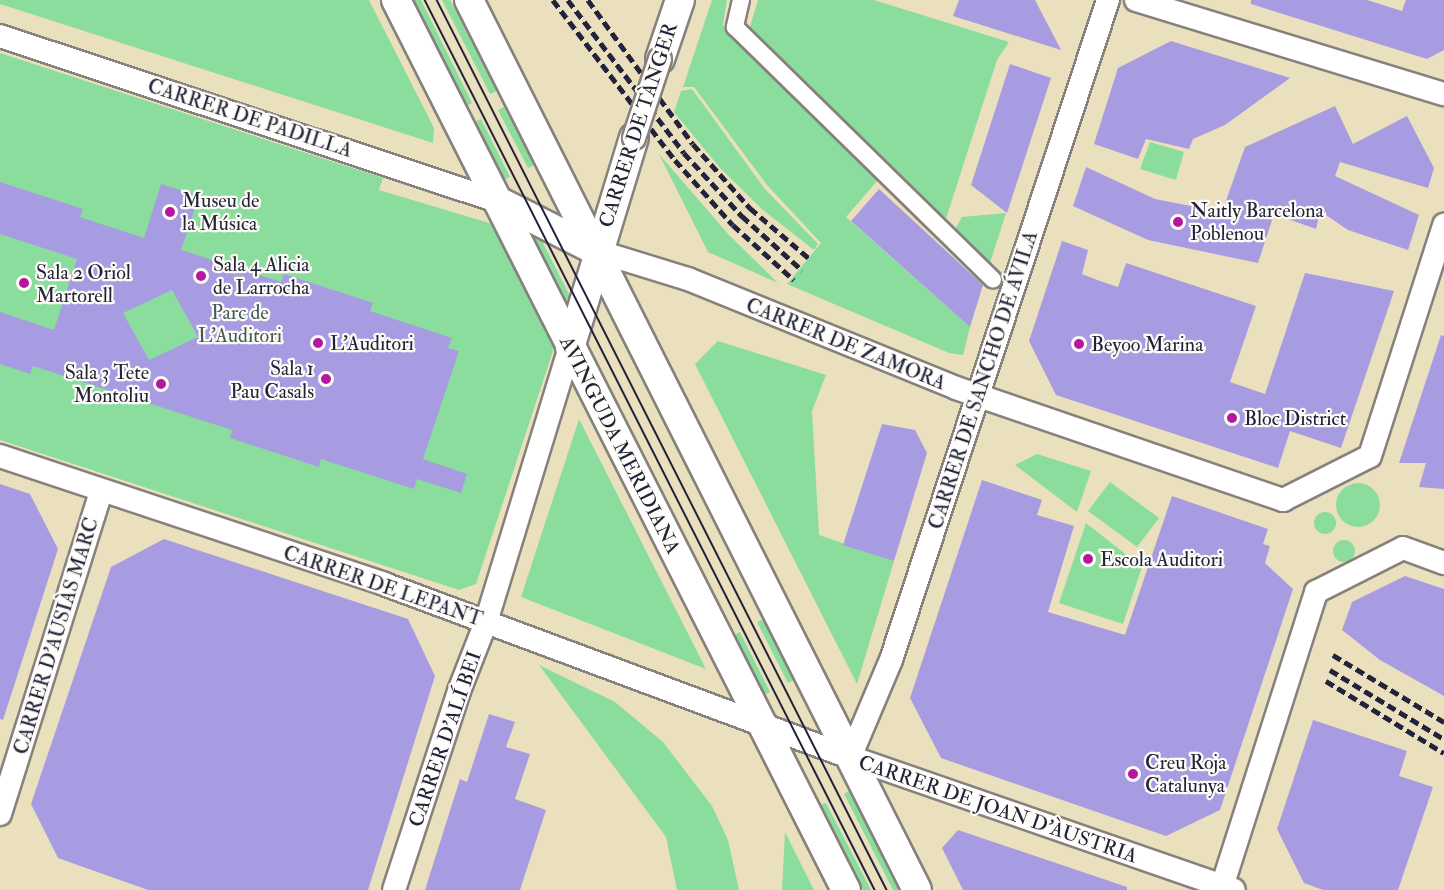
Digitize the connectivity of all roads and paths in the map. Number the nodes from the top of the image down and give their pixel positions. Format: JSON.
{"nodes":[{"id":1,"x":396,"y":0,"type":"edge"},
{"id":2,"x":469,"y":0,"type":"edge"},
{"id":3,"x":680,"y":0,"type":"edge"},
{"id":4,"x":741,"y":0,"type":"edge"},
{"id":5,"x":1108,"y":0,"type":"edge"},
{"id":6,"x":1136,"y":0,"type":"edge"},
{"id":7,"x":0,"y":36,"type":"edge"},
{"id":8,"x":660,"y":58,"type":"joint"},
{"id":9,"x":1444,"y":94,"type":"edge"},
{"id":10,"x":634,"y":138,"type":"joint"},
{"id":11,"x":500,"y":202,"type":"junction"},
{"id":12,"x":1444,"y":225,"type":"edge"},
{"id":13,"x":597,"y":251,"type":"junction"},
{"id":14,"x":993,"y":280,"type":"dead end"},
{"id":15,"x":570,"y":348,"type":"junction"},
{"id":16,"x":978,"y":396,"type":"junction"},
{"id":17,"x":0,"y":456,"type":"edge"},
{"id":18,"x":101,"y":492,"type":"junction"},
{"id":19,"x":1444,"y":563,"type":"edge"},
{"id":20,"x":486,"y":622,"type":"junction"},
{"id":21,"x":763,"y":725,"type":"junction"},
{"id":22,"x":850,"y":757,"type":"junction"},
{"id":23,"x":0,"y":814,"type":"edge"},
{"id":24,"x":1226,"y":889,"type":"edge"},
{"id":25,"x":394,"y":890,"type":"edge"},
{"id":26,"x":846,"y":890,"type":"edge"},
{"id":27,"x":918,"y":890,"type":"edge"}],
"edges":[{"from":1,"to":11,"type":"street","name":"AVINGUDA MERIDIANA"},
{"from":2,"to":13,"type":"street"},
{"from":3,"to":8,"type":"street","name":"CARRER DE TÀNGER"},
{"from":4,"to":14,"type":"street"},
{"from":5,"to":16,"type":"street","name":"CARRER DE SANCHO DE ÁVILA"},
{"from":6,"to":9,"type":"street"},
{"from":7,"to":11,"type":"street","name":"CARRER DE PADILLA"},
{"from":8,"to":10,"type":"street","name":"CARRER DE TÀNGER","bridge":true},
{"from":10,"to":13,"type":"street","name":"CARRER DE TÀNGER"},
{"from":11,"to":13,"type":"street"},
{"from":11,"to":15,"type":"street","name":"AVINGUDA MERIDIANA"},
{"from":12,"to":16,"type":"street","name":"CARRER DE ZAMORA"},
{"from":13,"to":15,"type":"street","name":"CARRER DE TÀNGER"},
{"from":13,"to":16,"type":"street","name":"CARRER DE ZAMORA"},
{"from":13,"to":22,"type":"street"},
{"from":15,"to":20,"type":"street","name":"CARRER D'ALÍ BEI"},
{"from":15,"to":21,"type":"street","name":"AVINGUDA MERIDIANA"},
{"from":16,"to":22,"type":"street","name":"CARRER DE SANCHO DE ÁVILA"},
{"from":17,"to":18,"type":"street","name":"CARRER DE LEPANT"},
{"from":18,"to":20,"type":"street","name":"CARRER DE LEPANT"},
{"from":18,"to":23,"type":"street","name":"CARRER D'AUSIÀS MARC"},
{"from":19,"to":24,"type":"street"},
{"from":20,"to":21,"type":"street","name":"CARRER DE LEPANT"},
{"from":20,"to":25,"type":"street","name":"CARRER D'ALÍ BEI"},
{"from":21,"to":22,"type":"street","name":"CARRER DE JOAN D'ÀUSTRIA"},
{"from":21,"to":26,"type":"street","name":"AVINGUDA MERIDIANA"},
{"from":22,"to":24,"type":"street","name":"CARRER DE JOAN D'ÀUSTRIA"},
{"from":22,"to":27,"type":"street"}]}
